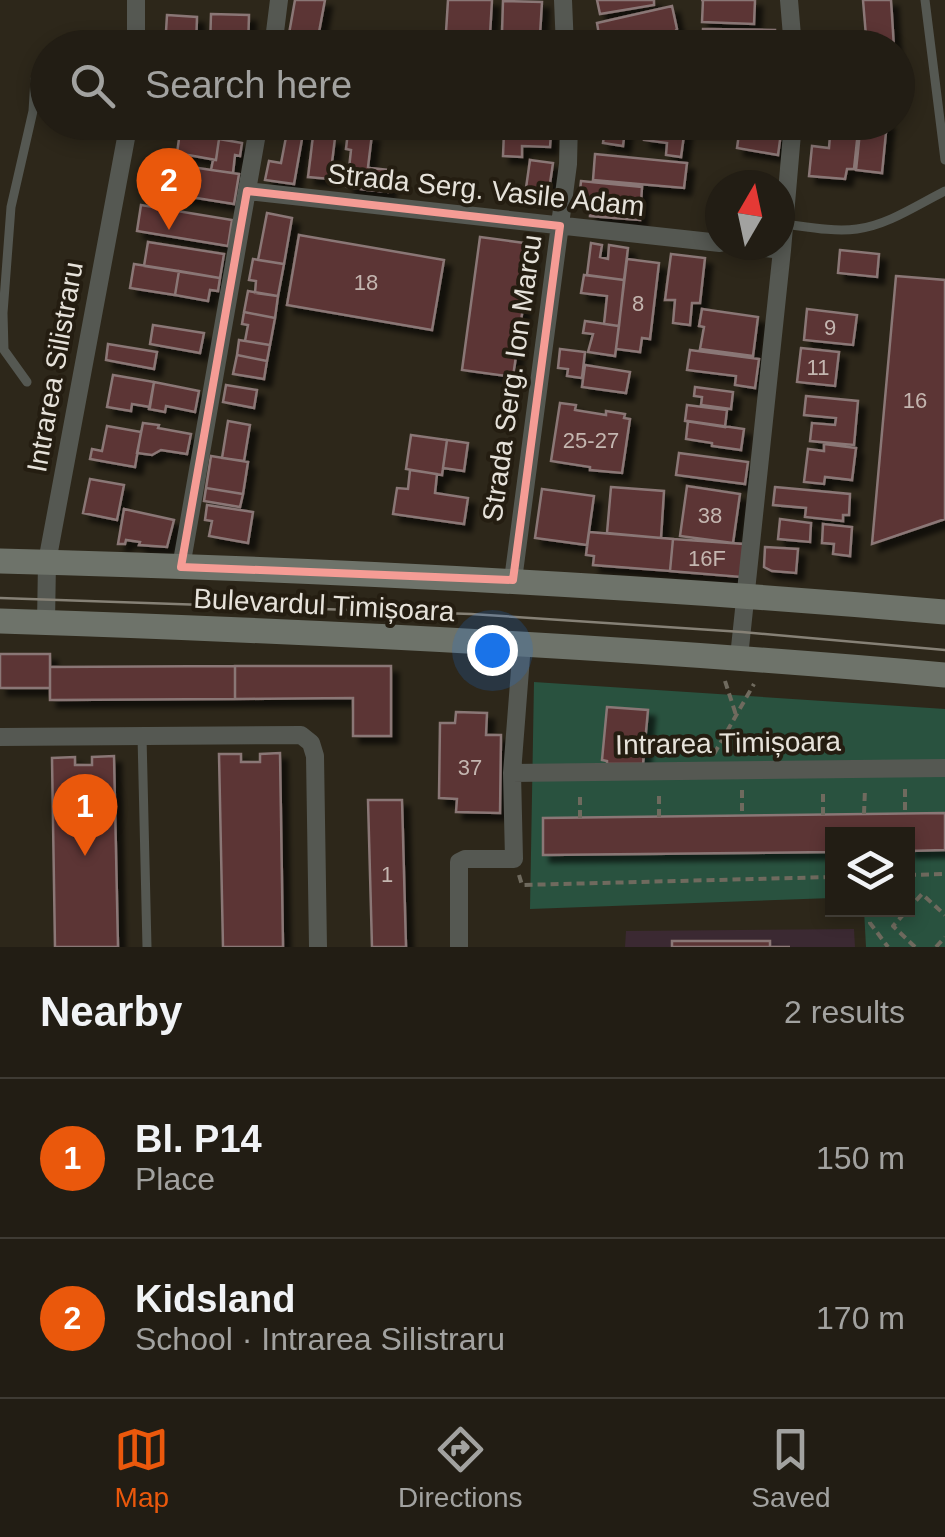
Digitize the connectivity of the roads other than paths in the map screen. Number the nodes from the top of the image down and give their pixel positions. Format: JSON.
{"nodes":[{"id":1,"x":136,"y":0,"type":"edge"},
{"id":2,"x":279,"y":0,"type":"edge"},
{"id":3,"x":564,"y":0,"type":"edge"},
{"id":4,"x":789,"y":0,"type":"edge"},
{"id":5,"x":925,"y":0,"type":"edge"},
{"id":6,"x":136,"y":30,"type":"edge"},
{"id":7,"x":275,"y":30,"type":"edge"},
{"id":8,"x":565,"y":30,"type":"edge"},
{"id":9,"x":792,"y":30,"type":"edge"},
{"id":10,"x":30,"y":120,"type":"edge"},
{"id":11,"x":126,"y":140,"type":"edge"},
{"id":12,"x":256,"y":140,"type":"edge"},
{"id":13,"x":569,"y":140,"type":"edge"},
{"id":14,"x":791,"y":140,"type":"edge"},
{"id":15,"x":945,"y":160,"type":"edge"},
{"id":16,"x":789,"y":170,"type":"edge"},
{"id":17,"x":247,"y":191,"type":"junction"},
{"id":18,"x":945,"y":191,"type":"edge"},
{"id":19,"x":795,"y":225,"type":"edge"},
{"id":20,"x":560,"y":226,"type":"junction"},
{"id":21,"x":705,"y":241,"type":"edge"},
{"id":22,"x":781,"y":260,"type":"edge"},
{"id":23,"x":27,"y":382,"type":"dead end"},
{"id":24,"x":0,"y":561,"type":"edge"},
{"id":25,"x":48,"y":562,"type":"junction"},
{"id":26,"x":180,"y":568,"type":"junction"},
{"id":27,"x":513,"y":580,"type":"junction"},
{"id":28,"x":744,"y":595,"type":"junction"},
{"id":29,"x":945,"y":612,"type":"edge"},
{"id":30,"x":0,"y":622,"type":"edge"},
{"id":31,"x":46,"y":623,"type":"junction"},
{"id":32,"x":522,"y":644,"type":"junction"},
{"id":33,"x":730,"y":664,"type":"junction"},
{"id":34,"x":945,"y":675,"type":"edge"},
{"id":35,"x":142,"y":736,"type":"junction"},
{"id":36,"x":0,"y":737,"type":"edge"},
{"id":37,"x":945,"y":768,"type":"edge"},
{"id":38,"x":512,"y":774,"type":"junction"},
{"id":39,"x":147,"y":947,"type":"edge"},
{"id":40,"x":318,"y":947,"type":"edge"},
{"id":41,"x":459,"y":947,"type":"edge"}],
"edges":[{"from":1,"to":6,"type":"street"},
{"from":2,"to":7,"type":"street"},
{"from":3,"to":8,"type":"street"},
{"from":4,"to":9,"type":"street"},
{"from":5,"to":15,"type":"lane"},
{"from":10,"to":23,"type":"lane"},
{"from":11,"to":25,"type":"street","name":"Intrarea Silistraru"},
{"from":12,"to":17,"type":"street"},
{"from":13,"to":20,"type":"street","name":"Strada Serg. Ion Marcu"},
{"from":14,"to":16,"type":"street"},
{"from":17,"to":20,"type":"street","name":"Strada Serg. Vasile Adam"},
{"from":17,"to":26,"type":"street"},
{"from":18,"to":19,"type":"lane"},
{"from":20,"to":21,"type":"street","name":"Strada Serg. Vasile Adam"},
{"from":20,"to":27,"type":"street","name":"Strada Serg. Ion Marcu"},
{"from":22,"to":28,"type":"street"},
{"from":24,"to":25,"type":"main road","name":"Bulevardul Timișoara"},
{"from":25,"to":26,"type":"main road","name":"Bulevardul Timișoara"},
{"from":25,"to":31,"type":"street","name":"Intrarea Silistraru"},
{"from":26,"to":27,"type":"main road","name":"Bulevardul Timișoara"},
{"from":27,"to":28,"type":"main road","name":"Bulevardul Timișoara"},
{"from":28,"to":29,"type":"main road","name":"Bulevardul Timișoara"},
{"from":28,"to":33,"type":"street"},
{"from":30,"to":31,"type":"main road","name":"Bulevardul Timișoara"},
{"from":31,"to":32,"type":"main road","name":"Bulevardul Timișoara"},
{"from":32,"to":33,"type":"main road","name":"Bulevardul Timișoara"},
{"from":32,"to":38,"type":"street"},
{"from":33,"to":34,"type":"main road","name":"Bulevardul Timișoara"},
{"from":35,"to":36,"type":"street"},
{"from":35,"to":39,"type":"lane"},
{"from":35,"to":40,"type":"street"},
{"from":37,"to":38,"type":"street","name":"Intrarea Timișoara"},
{"from":38,"to":41,"type":"street"}]}
